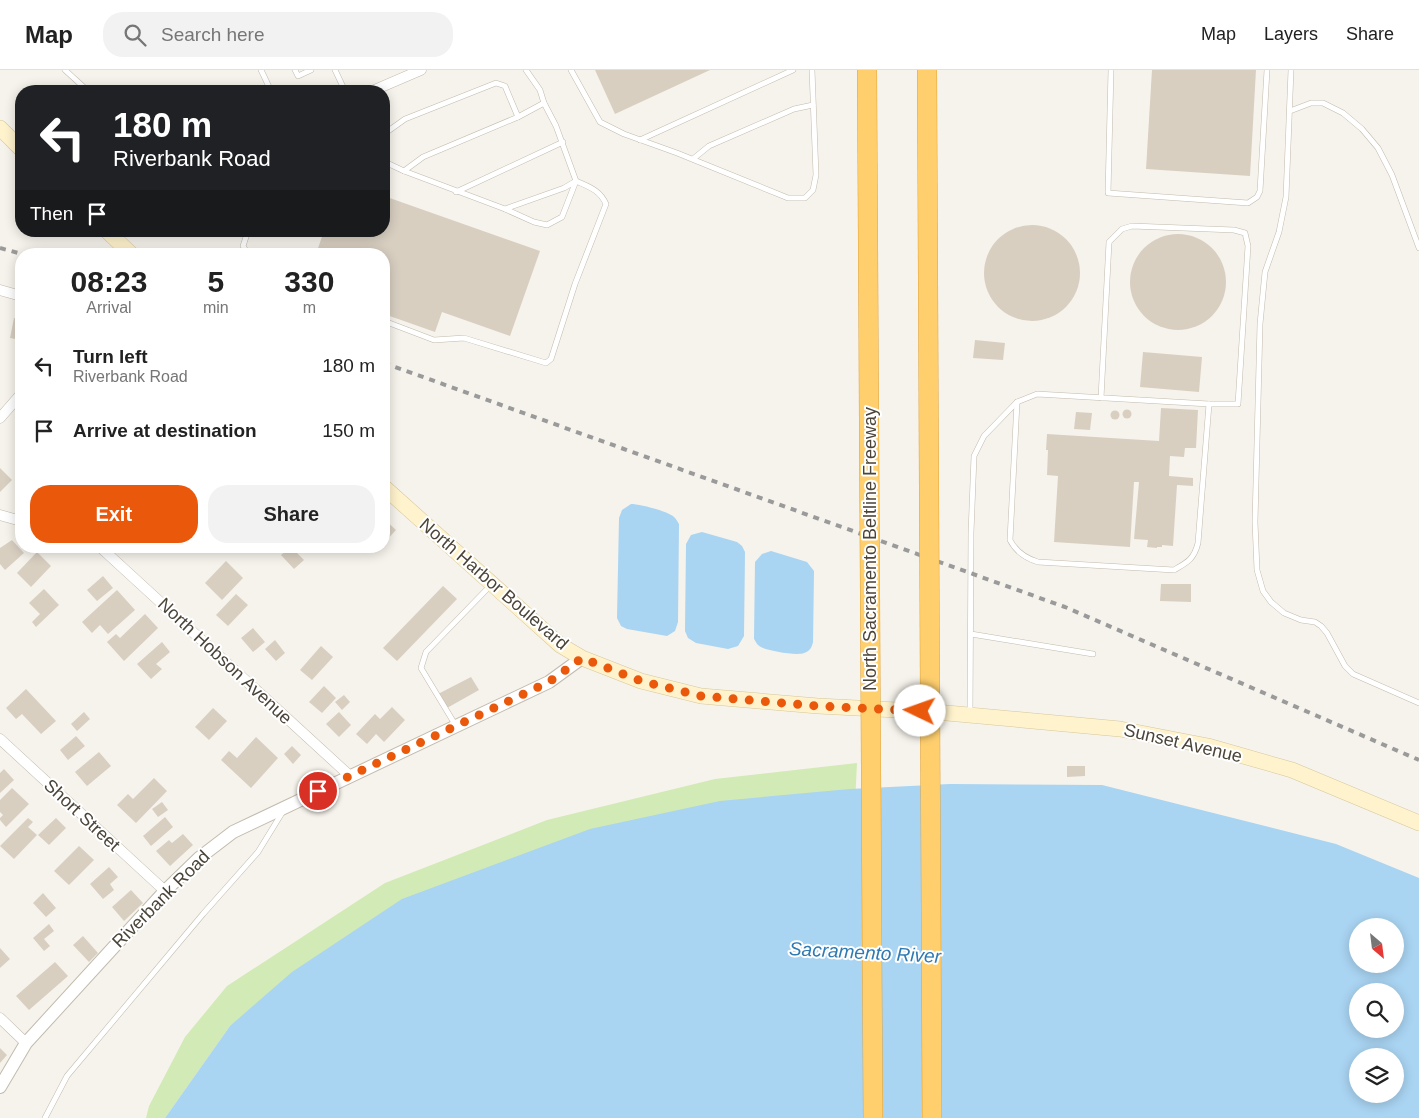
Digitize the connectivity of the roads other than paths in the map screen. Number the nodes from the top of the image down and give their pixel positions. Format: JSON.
{"nodes":[{"id":1,"x":66,"y":70,"type":"edge"},
{"id":2,"x":261,"y":70,"type":"edge"},
{"id":3,"x":295,"y":70,"type":"edge"},
{"id":4,"x":310,"y":70,"type":"edge"},
{"id":5,"x":335,"y":70,"type":"edge"},
{"id":6,"x":421,"y":70,"type":"edge"},
{"id":7,"x":526,"y":70,"type":"edge"},
{"id":8,"x":571,"y":70,"type":"edge"},
{"id":9,"x":793,"y":70,"type":"edge"},
{"id":10,"x":812,"y":70,"type":"edge"},
{"id":11,"x":867,"y":70,"type":"edge"},
{"id":12,"x":927,"y":70,"type":"edge"},
{"id":13,"x":1111,"y":70,"type":"edge"},
{"id":14,"x":1266,"y":70,"type":"edge"},
{"id":15,"x":1291,"y":70,"type":"edge"},
{"id":16,"x":82,"y":85,"type":"edge"},
{"id":17,"x":268,"y":85,"type":"edge"},
{"id":18,"x":342,"y":85,"type":"edge"},
{"id":19,"x":386,"y":85,"type":"edge"},
{"id":20,"x":544,"y":104,"type":"junction"},
{"id":21,"x":813,"y":105,"type":"junction"},
{"id":22,"x":1290,"y":111,"type":"junction"},
{"id":23,"x":518,"y":117,"type":"junction"},
{"id":24,"x":0,"y":128,"type":"edge"},
{"id":25,"x":390,"y":130,"type":"edge"},
{"id":26,"x":640,"y":140,"type":"junction"},
{"id":27,"x":563,"y":142,"type":"junction"},
{"id":28,"x":15,"y":143,"type":"edge"},
{"id":29,"x":693,"y":160,"type":"junction"},
{"id":30,"x":390,"y":165,"type":"edge"},
{"id":31,"x":404,"y":172,"type":"junction"},
{"id":32,"x":576,"y":181,"type":"junction"},
{"id":33,"x":456,"y":192,"type":"junction"},
{"id":34,"x":505,"y":209,"type":"junction"},
{"id":35,"x":114,"y":237,"type":"edge"},
{"id":36,"x":125,"y":248,"type":"edge"},
{"id":37,"x":1419,"y":248,"type":"edge"},
{"id":38,"x":0,"y":290,"type":"edge"},
{"id":39,"x":15,"y":294,"type":"edge"},
{"id":40,"x":390,"y":323,"type":"edge"},
{"id":41,"x":1101,"y":398,"type":"junction"},
{"id":42,"x":15,"y":401,"type":"edge"},
{"id":43,"x":1016,"y":402,"type":"junction"},
{"id":44,"x":1209,"y":404,"type":"junction"},
{"id":45,"x":0,"y":418,"type":"edge"},
{"id":46,"x":390,"y":491,"type":"edge"},
{"id":47,"x":0,"y":515,"type":"edge"},
{"id":48,"x":15,"y":519,"type":"edge"},
{"id":49,"x":107,"y":553,"type":"edge"},
{"id":50,"x":492,"y":584,"type":"junction"},
{"id":51,"x":971,"y":634,"type":"junction"},
{"id":52,"x":1093,"y":654,"type":"dead end"},
{"id":53,"x":582,"y":658,"type":"junction"},
{"id":54,"x":1419,"y":703,"type":"edge"},
{"id":55,"x":936,"y":712,"type":"joint"},
{"id":56,"x":970,"y":715,"type":"junction"},
{"id":57,"x":457,"y":726,"type":"junction"},
{"id":58,"x":0,"y":739,"type":"edge"},
{"id":59,"x":350,"y":776,"type":"junction"},
{"id":60,"x":286,"y":806,"type":"junction"},
{"id":61,"x":1419,"y":823,"type":"edge"},
{"id":62,"x":164,"y":891,"type":"junction"},
{"id":63,"x":0,"y":1018,"type":"edge"},
{"id":64,"x":26,"y":1043,"type":"junction"},
{"id":65,"x":0,"y":1086,"type":"edge"},
{"id":66,"x":45,"y":1118,"type":"edge"},
{"id":67,"x":873,"y":1118,"type":"edge"},
{"id":68,"x":932,"y":1118,"type":"edge"}],
"edges":[{"from":1,"to":16,"type":"lane"},
{"from":2,"to":17,"type":"lane"},
{"from":3,"to":4,"type":"lane"},
{"from":5,"to":18,"type":"lane"},
{"from":6,"to":19,"type":"street"},
{"from":7,"to":20,"type":"lane"},
{"from":8,"to":26,"type":"lane"},
{"from":9,"to":26,"type":"lane"},
{"from":10,"to":21,"type":"lane"},
{"from":11,"to":67,"type":"highway","name":"North Sacramento Beltline Freeway","bridge":true},
{"from":12,"to":68,"type":"highway","bridge":true},
{"from":13,"to":14,"type":"lane"},
{"from":15,"to":22,"type":"lane"},
{"from":20,"to":23,"type":"lane"},
{"from":20,"to":27,"type":"lane"},
{"from":21,"to":29,"type":"lane"},
{"from":21,"to":29,"type":"lane"},
{"from":22,"to":37,"type":"lane"},
{"from":22,"to":54,"type":"lane"},
{"from":23,"to":25,"type":"lane"},
{"from":23,"to":31,"type":"lane"},
{"from":24,"to":28,"type":"main road"},
{"from":26,"to":29,"type":"lane"},
{"from":27,"to":32,"type":"lane"},
{"from":27,"to":33,"type":"lane"},
{"from":30,"to":31,"type":"lane"},
{"from":31,"to":33,"type":"lane"},
{"from":32,"to":34,"type":"lane"},
{"from":32,"to":34,"type":"lane"},
{"from":32,"to":40,"type":"lane"},
{"from":33,"to":34,"type":"lane"},
{"from":35,"to":36,"type":"main road"},
{"from":38,"to":39,"type":"street"},
{"from":41,"to":43,"type":"lane"},
{"from":41,"to":44,"type":"lane"},
{"from":41,"to":44,"type":"lane"},
{"from":42,"to":45,"type":"street"},
{"from":43,"to":44,"type":"lane"},
{"from":43,"to":51,"type":"lane"},
{"from":46,"to":50,"type":"main road","name":"North Harbor Boulevard"},
{"from":47,"to":48,"type":"street"},
{"from":49,"to":59,"type":"street","name":"North Hobson Avenue"},
{"from":50,"to":53,"type":"main road","name":"North Harbor Boulevard"},
{"from":50,"to":57,"type":"lane"},
{"from":51,"to":52,"type":"lane"},
{"from":51,"to":56,"type":"lane"},
{"from":53,"to":55,"type":"main road","name":"North Harbor Boulevard"},
{"from":53,"to":57,"type":"street","name":"Riverbank Road"},
{"from":55,"to":56,"type":"main road","name":"Sunset Avenue"},
{"from":56,"to":61,"type":"main road","name":"Sunset Avenue"},
{"from":57,"to":59,"type":"street","name":"Riverbank Road"},
{"from":58,"to":62,"type":"street","name":"Short Street"},
{"from":59,"to":60,"type":"street","name":"Riverbank Road"},
{"from":60,"to":62,"type":"street","name":"Riverbank Road"},
{"from":60,"to":66,"type":"lane"},
{"from":62,"to":64,"type":"street","name":"Riverbank Road"},
{"from":63,"to":64,"type":"street"},
{"from":64,"to":65,"type":"street","name":"Riverbank Road"}]}
